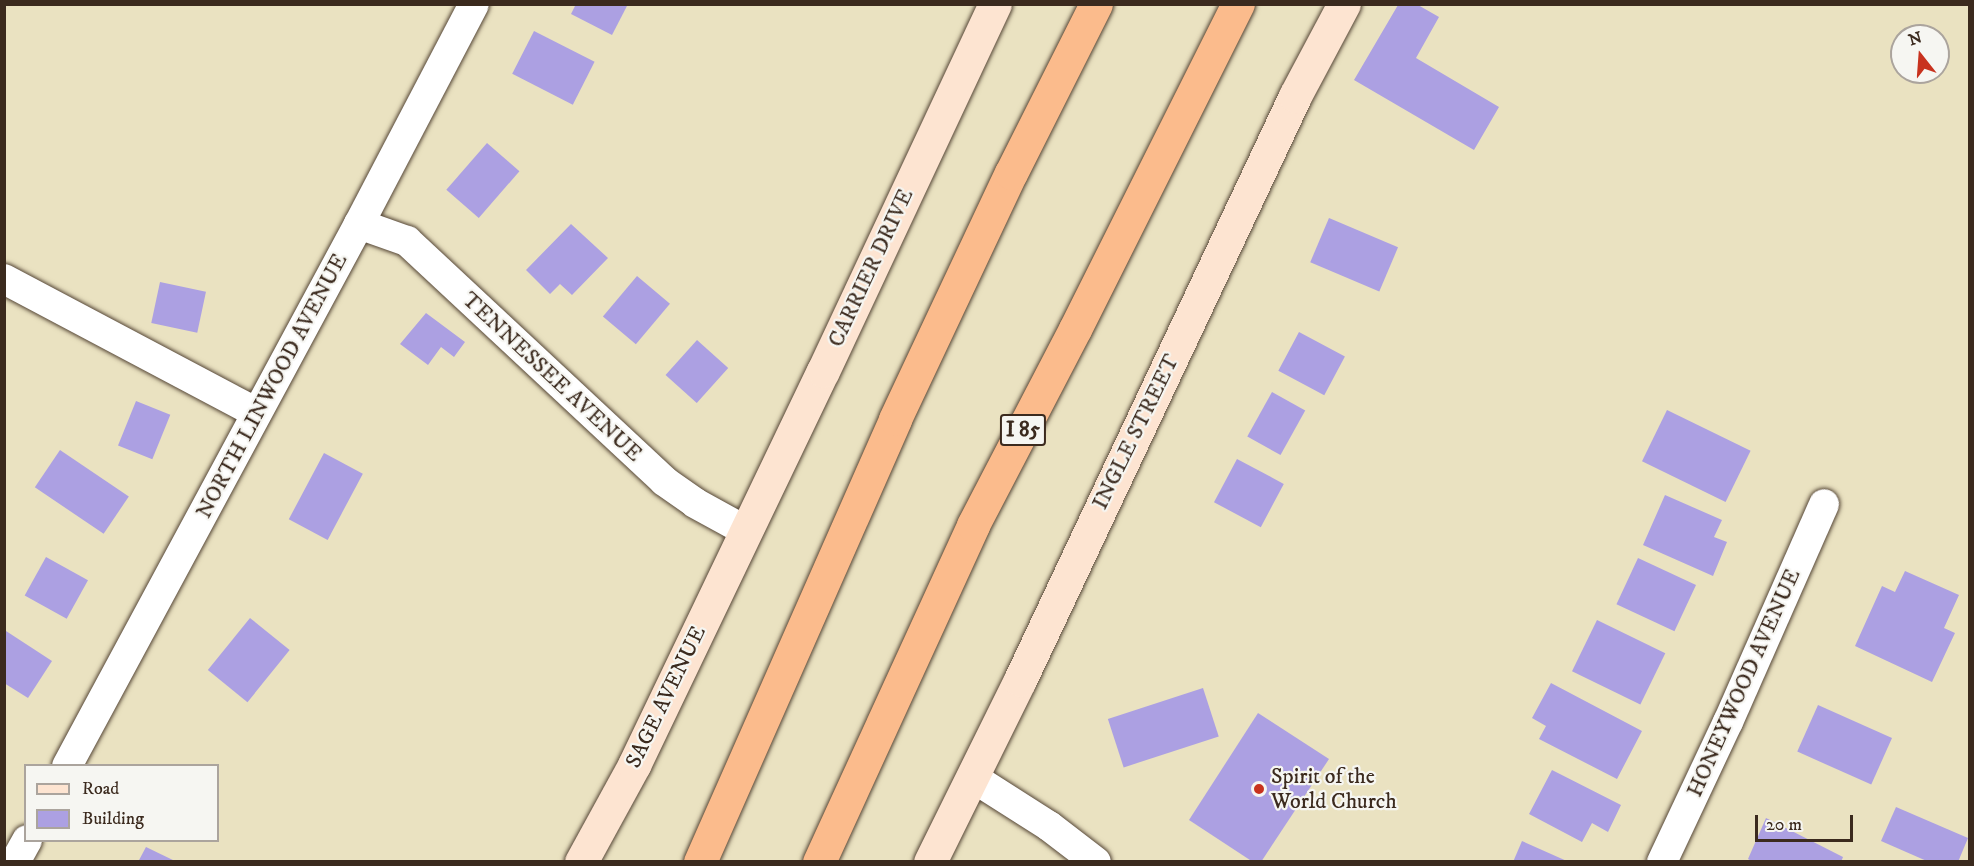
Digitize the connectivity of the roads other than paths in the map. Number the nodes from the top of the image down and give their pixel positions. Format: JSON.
{"nodes":[{"id":1,"x":474,"y":4,"type":"edge"},
{"id":2,"x":995,"y":4,"type":"edge"},
{"id":3,"x":1096,"y":4,"type":"edge"},
{"id":4,"x":1238,"y":4,"type":"edge"},
{"id":5,"x":1344,"y":4,"type":"edge"},
{"id":6,"x":359,"y":224,"type":"junction"},
{"id":7,"x":4,"y":279,"type":"edge"},
{"id":8,"x":257,"y":413,"type":"junction"},
{"id":9,"x":1824,"y":504,"type":"dead end"},
{"id":10,"x":746,"y":531,"type":"junction"},
{"id":11,"x":68,"y":764,"type":"edge"},
{"id":12,"x":972,"y":777,"type":"junction"},
{"id":13,"x":26,"y":842,"type":"edge"},
{"id":14,"x":15,"y":861,"type":"edge"},
{"id":15,"x":581,"y":861,"type":"edge"},
{"id":16,"x":700,"y":861,"type":"edge"},
{"id":17,"x":819,"y":861,"type":"edge"},
{"id":18,"x":930,"y":861,"type":"edge"},
{"id":19,"x":1096,"y":861,"type":"edge"},
{"id":20,"x":1662,"y":861,"type":"edge"}],
"edges":[{"from":1,"to":6,"type":"street","name":"NORTH LINWOOD AVENUE"},
{"from":2,"to":10,"type":"street","name":"CARRIER DRIVE"},
{"from":3,"to":16,"type":"highway"},
{"from":4,"to":17,"type":"highway","number":"I 85"},
{"from":5,"to":12,"type":"street","name":"INGLE STREET"},
{"from":6,"to":8,"type":"street","name":"NORTH LINWOOD AVENUE"},
{"from":6,"to":10,"type":"street","name":"TENNESSEE AVENUE"},
{"from":7,"to":8,"type":"street"},
{"from":8,"to":11,"type":"street","name":"NORTH LINWOOD AVENUE"},
{"from":9,"to":20,"type":"street","name":"HONEYWOOD AVENUE"},
{"from":10,"to":15,"type":"street","name":"SAGE AVENUE"},
{"from":12,"to":18,"type":"street","name":"INGLE STREET"},
{"from":12,"to":19,"type":"street"},
{"from":13,"to":14,"type":"street"}]}
